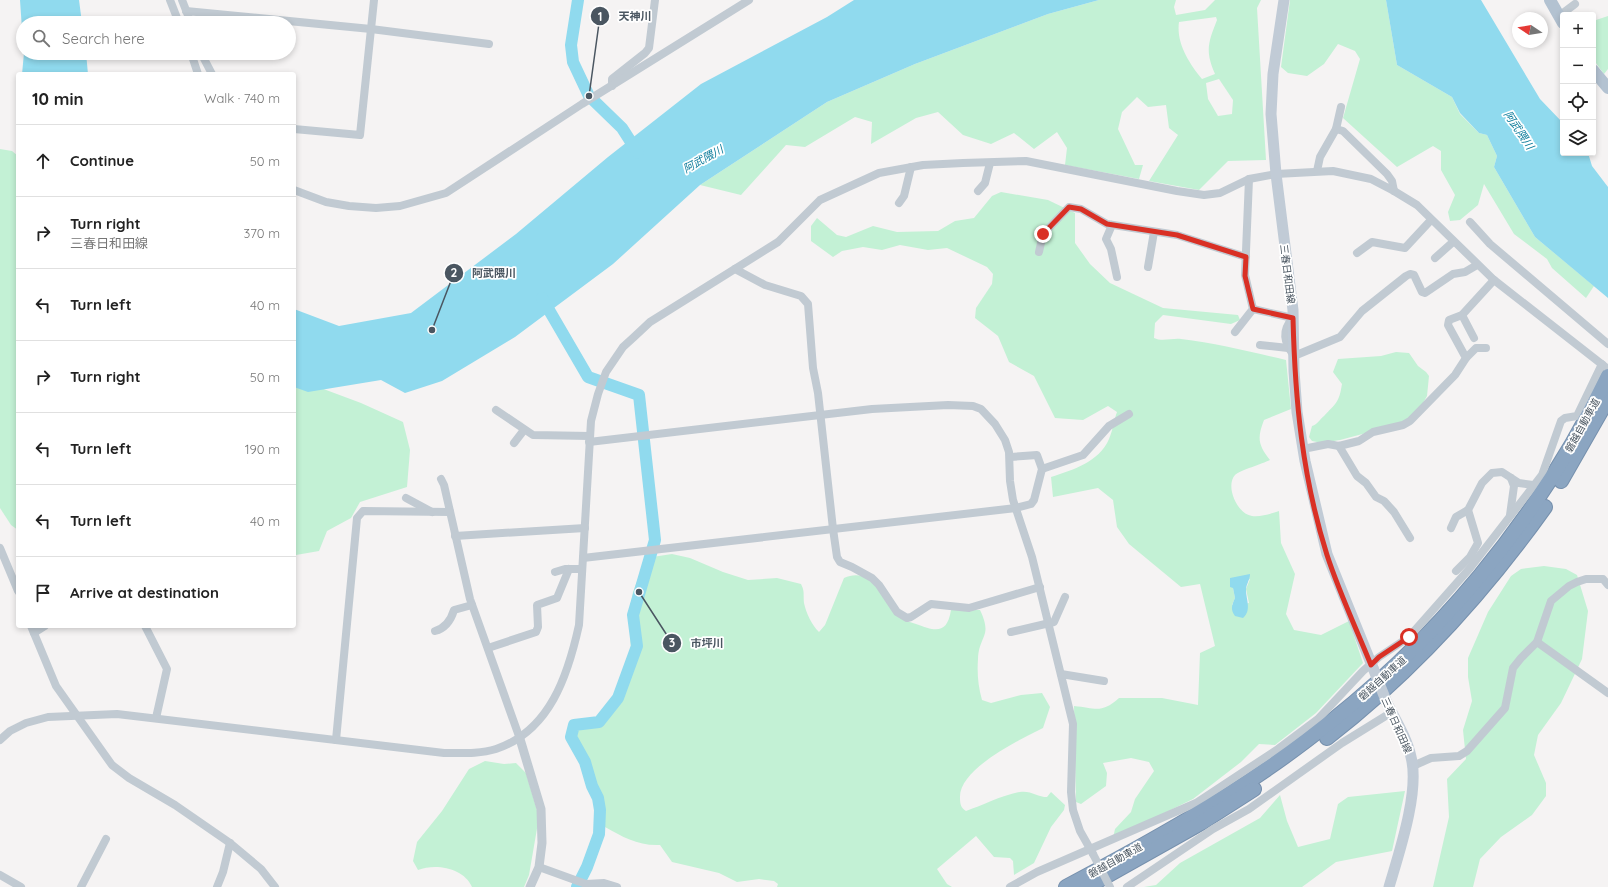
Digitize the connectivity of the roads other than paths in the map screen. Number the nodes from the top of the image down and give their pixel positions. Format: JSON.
{"nodes":[{"id":1,"x":170,"y":0,"type":"edge"},
{"id":2,"x":182,"y":0,"type":"edge"},
{"id":3,"x":374,"y":0,"type":"edge"},
{"id":4,"x":655,"y":0,"type":"edge"},
{"id":5,"x":749,"y":0,"type":"edge"},
{"id":6,"x":1284,"y":0,"type":"edge"},
{"id":7,"x":1550,"y":0,"type":"edge"},
{"id":8,"x":1576,"y":4,"type":"dead end"},
{"id":9,"x":186,"y":11,"type":"junction"},
{"id":10,"x":1568,"y":12,"type":"edge"},
{"id":11,"x":176,"y":16,"type":"edge"},
{"id":12,"x":188,"y":16,"type":"edge"},
{"id":13,"x":237,"y":16,"type":"edge"},
{"id":14,"x":1560,"y":17,"type":"edge"},
{"id":15,"x":296,"y":22,"type":"edge"},
{"id":16,"x":371,"y":29,"type":"junction"},
{"id":17,"x":489,"y":44,"type":"dead end"},
{"id":18,"x":193,"y":60,"type":"edge"},
{"id":19,"x":205,"y":60,"type":"edge"},
{"id":20,"x":197,"y":72,"type":"edge"},
{"id":21,"x":211,"y":72,"type":"edge"},
{"id":22,"x":1596,"y":74,"type":"edge"},
{"id":23,"x":612,"y":86,"type":"junction"},
{"id":24,"x":1608,"y":88,"type":"edge"},
{"id":25,"x":1341,"y":107,"type":"dead end"},
{"id":26,"x":296,"y":129,"type":"edge"},
{"id":27,"x":1336,"y":129,"type":"junction"},
{"id":28,"x":990,"y":163,"type":"junction"},
{"id":29,"x":911,"y":167,"type":"junction"},
{"id":30,"x":1316,"y":171,"type":"junction"},
{"id":31,"x":1276,"y":174,"type":"junction"},
{"id":32,"x":1249,"y":179,"type":"junction"},
{"id":33,"x":296,"y":191,"type":"edge"},
{"id":34,"x":978,"y":191,"type":"dead end"},
{"id":35,"x":1394,"y":191,"type":"junction"},
{"id":36,"x":899,"y":203,"type":"dead end"},
{"id":37,"x":1431,"y":220,"type":"junction"},
{"id":38,"x":1470,"y":222,"type":"dead end"},
{"id":39,"x":1112,"y":225,"type":"junction"},
{"id":40,"x":1154,"y":232,"type":"junction"},
{"id":41,"x":1453,"y":242,"type":"junction"},
{"id":42,"x":1039,"y":252,"type":"dead end"},
{"id":43,"x":1357,"y":253,"type":"dead end"},
{"id":44,"x":1246,"y":257,"type":"junction"},
{"id":45,"x":1435,"y":258,"type":"dead end"},
{"id":46,"x":1477,"y":265,"type":"junction"},
{"id":47,"x":1148,"y":266,"type":"dead end"},
{"id":48,"x":735,"y":269,"type":"junction"},
{"id":49,"x":1117,"y":277,"type":"dead end"},
{"id":50,"x":1494,"y":280,"type":"junction"},
{"id":51,"x":1253,"y":309,"type":"junction"},
{"id":52,"x":1462,"y":315,"type":"junction"},
{"id":53,"x":1293,"y":318,"type":"junction"},
{"id":54,"x":1235,"y":332,"type":"dead end"},
{"id":55,"x":1474,"y":338,"type":"dead end"},
{"id":56,"x":1608,"y":344,"type":"edge"},
{"id":57,"x":1260,"y":345,"type":"dead end"},
{"id":58,"x":1486,"y":348,"type":"dead end"},
{"id":59,"x":1291,"y":352,"type":"junction"},
{"id":60,"x":1466,"y":358,"type":"junction"},
{"id":61,"x":1606,"y":370,"type":"edge"},
{"id":62,"x":1608,"y":399,"type":"edge"},
{"id":63,"x":496,"y":410,"type":"dead end"},
{"id":64,"x":1129,"y":414,"type":"dead end"},
{"id":65,"x":820,"y":415,"type":"junction"},
{"id":66,"x":1587,"y":427,"type":"junction"},
{"id":67,"x":524,"y":430,"type":"junction"},
{"id":68,"x":589,"y":439,"type":"junction"},
{"id":69,"x":514,"y":443,"type":"dead end"},
{"id":70,"x":1339,"y":446,"type":"junction"},
{"id":71,"x":1302,"y":449,"type":"junction"},
{"id":72,"x":1010,"y":457,"type":"junction"},
{"id":73,"x":1042,"y":469,"type":"junction"},
{"id":74,"x":1511,"y":478,"type":"junction"},
{"id":75,"x":441,"y":479,"type":"dead end"},
{"id":76,"x":1533,"y":485,"type":"junction"},
{"id":77,"x":406,"y":498,"type":"dead end"},
{"id":78,"x":1016,"y":508,"type":"junction"},
{"id":79,"x":1468,"y":510,"type":"junction"},
{"id":80,"x":433,"y":512,"type":"junction"},
{"id":81,"x":450,"y":512,"type":"junction"},
{"id":82,"x":1510,"y":516,"type":"junction"},
{"id":83,"x":585,"y":528,"type":"junction"},
{"id":84,"x":1451,"y":528,"type":"dead end"},
{"id":85,"x":833,"y":529,"type":"junction"},
{"id":86,"x":456,"y":536,"type":"junction"},
{"id":87,"x":1410,"y":538,"type":"dead end"},
{"id":88,"x":0,"y":548,"type":"edge"},
{"id":89,"x":583,"y":558,"type":"junction"},
{"id":90,"x":2,"y":562,"type":"edge"},
{"id":91,"x":569,"y":568,"type":"junction"},
{"id":92,"x":582,"y":569,"type":"junction"},
{"id":93,"x":1456,"y":571,"type":"dead end"},
{"id":94,"x":555,"y":572,"type":"dead end"},
{"id":95,"x":1608,"y":585,"type":"edge"},
{"id":96,"x":16,"y":587,"type":"edge"},
{"id":97,"x":1040,"y":587,"type":"junction"},
{"id":98,"x":1065,"y":598,"type":"dead end"},
{"id":99,"x":472,"y":605,"type":"junction"},
{"id":100,"x":1049,"y":624,"type":"junction"},
{"id":101,"x":146,"y":628,"type":"edge"},
{"id":102,"x":32,"y":630,"type":"edge"},
{"id":103,"x":435,"y":631,"type":"dead end"},
{"id":104,"x":1011,"y":632,"type":"dead end"},
{"id":105,"x":1537,"y":642,"type":"junction"},
{"id":106,"x":488,"y":648,"type":"junction"},
{"id":107,"x":1372,"y":666,"type":"junction"},
{"id":108,"x":1061,"y":674,"type":"junction"},
{"id":109,"x":1104,"y":681,"type":"dead end"},
{"id":110,"x":1608,"y":693,"type":"edge"},
{"id":111,"x":1389,"y":708,"type":"junction"},
{"id":112,"x":76,"y":716,"type":"junction"},
{"id":113,"x":156,"y":718,"type":"junction"},
{"id":114,"x":520,"y":739,"type":"junction"},
{"id":115,"x":0,"y":740,"type":"edge"},
{"id":116,"x":336,"y":740,"type":"junction"},
{"id":117,"x":1413,"y":766,"type":"junction"},
{"id":118,"x":106,"y":839,"type":"dead end"},
{"id":119,"x":230,"y":843,"type":"junction"},
{"id":120,"x":1091,"y":852,"type":"junction"},
{"id":121,"x":539,"y":866,"type":"junction"},
{"id":122,"x":0,"y":875,"type":"edge"},
{"id":123,"x":20,"y":887,"type":"edge"},
{"id":124,"x":81,"y":887,"type":"edge"},
{"id":125,"x":217,"y":887,"type":"edge"},
{"id":126,"x":276,"y":887,"type":"edge"},
{"id":127,"x":530,"y":887,"type":"edge"},
{"id":128,"x":617,"y":887,"type":"edge"},
{"id":129,"x":1010,"y":887,"type":"edge"},
{"id":130,"x":1066,"y":887,"type":"edge"},
{"id":131,"x":1087,"y":887,"type":"edge"},
{"id":132,"x":1110,"y":887,"type":"edge"},
{"id":133,"x":1127,"y":887,"type":"edge"},
{"id":134,"x":1389,"y":887,"type":"edge"}],
"edges":[{"from":1,"to":11,"type":"street"},
{"from":2,"to":9,"type":"street"},
{"from":3,"to":16,"type":"street"},
{"from":4,"to":23,"type":"street"},
{"from":5,"to":23,"type":"street"},
{"from":6,"to":31,"type":"main road","name":"三春日和田線"},
{"from":7,"to":14,"type":"main road"},
{"from":8,"to":10,"type":"street"},
{"from":9,"to":12,"type":"street"},
{"from":9,"to":13,"type":"street"},
{"from":15,"to":16,"type":"street"},
{"from":16,"to":17,"type":"street"},
{"from":16,"to":26,"type":"street"},
{"from":18,"to":20,"type":"street"},
{"from":19,"to":21,"type":"street"},
{"from":22,"to":24,"type":"main road"},
{"from":23,"to":33,"type":"street"},
{"from":25,"to":27,"type":"street"},
{"from":27,"to":30,"type":"street"},
{"from":27,"to":35,"type":"street"},
{"from":28,"to":29,"type":"street"},
{"from":28,"to":32,"type":"street"},
{"from":28,"to":34,"type":"street"},
{"from":29,"to":36,"type":"street"},
{"from":29,"to":48,"type":"street"},
{"from":30,"to":31,"type":"street"},
{"from":30,"to":35,"type":"street"},
{"from":31,"to":32,"type":"street"},
{"from":31,"to":53,"type":"main road","name":"三春日和田線"},
{"from":32,"to":44,"type":"street"},
{"from":35,"to":37,"type":"street"},
{"from":37,"to":41,"type":"street"},
{"from":37,"to":43,"type":"street"},
{"from":38,"to":56,"type":"street"},
{"from":39,"to":40,"type":"street"},
{"from":39,"to":42,"type":"street"},
{"from":39,"to":49,"type":"street"},
{"from":40,"to":44,"type":"street"},
{"from":40,"to":47,"type":"street"},
{"from":41,"to":45,"type":"street"},
{"from":41,"to":46,"type":"street"},
{"from":44,"to":51,"type":"street"},
{"from":46,"to":50,"type":"street"},
{"from":46,"to":59,"type":"street"},
{"from":48,"to":65,"type":"street"},
{"from":48,"to":68,"type":"street"},
{"from":50,"to":52,"type":"street"},
{"from":50,"to":61,"type":"street"},
{"from":51,"to":53,"type":"street"},
{"from":51,"to":54,"type":"street"},
{"from":52,"to":55,"type":"street"},
{"from":52,"to":60,"type":"street"},
{"from":53,"to":59,"type":"main road","name":"三春日和田線"},
{"from":57,"to":59,"type":"street"},
{"from":58,"to":60,"type":"street"},
{"from":59,"to":71,"type":"main road","name":"三春日和田線"},
{"from":60,"to":70,"type":"street"},
{"from":61,"to":66,"type":"highway","name":"磐越自動車道"},
{"from":61,"to":76,"type":"street"},
{"from":62,"to":66,"type":"highway","name":"磐越自動車道"},
{"from":63,"to":67,"type":"street"},
{"from":64,"to":73,"type":"street"},
{"from":65,"to":68,"type":"street"},
{"from":65,"to":72,"type":"street"},
{"from":65,"to":85,"type":"street"},
{"from":66,"to":130,"type":"highway","name":"磐越自動車道"},
{"from":66,"to":131,"type":"highway","name":"磐越自動車道"},
{"from":67,"to":68,"type":"street"},
{"from":67,"to":69,"type":"street"},
{"from":68,"to":83,"type":"street"},
{"from":70,"to":71,"type":"street"},
{"from":70,"to":87,"type":"street"},
{"from":71,"to":107,"type":"main road","name":"三春日和田線"},
{"from":72,"to":73,"type":"street"},
{"from":72,"to":78,"type":"street"},
{"from":73,"to":78,"type":"street"},
{"from":74,"to":76,"type":"street"},
{"from":74,"to":79,"type":"street"},
{"from":74,"to":82,"type":"street"},
{"from":75,"to":81,"type":"street"},
{"from":76,"to":82,"type":"street"},
{"from":77,"to":80,"type":"street"},
{"from":78,"to":85,"type":"street"},
{"from":78,"to":97,"type":"street"},
{"from":79,"to":84,"type":"street"},
{"from":79,"to":93,"type":"street"},
{"from":80,"to":81,"type":"street"},
{"from":80,"to":116,"type":"street"},
{"from":81,"to":86,"type":"street"},
{"from":82,"to":107,"type":"street"},
{"from":83,"to":86,"type":"street"},
{"from":83,"to":89,"type":"street"},
{"from":85,"to":89,"type":"street"},
{"from":85,"to":97,"type":"street"},
{"from":86,"to":99,"type":"street"},
{"from":88,"to":90,"type":"street"},
{"from":89,"to":92,"type":"street"},
{"from":90,"to":96,"type":"street"},
{"from":91,"to":92,"type":"street"},
{"from":91,"to":94,"type":"street"},
{"from":91,"to":106,"type":"street"},
{"from":92,"to":114,"type":"street"},
{"from":95,"to":105,"type":"street"},
{"from":97,"to":100,"type":"street"},
{"from":98,"to":100,"type":"street"},
{"from":99,"to":103,"type":"street"},
{"from":99,"to":106,"type":"street"},
{"from":100,"to":104,"type":"street"},
{"from":100,"to":108,"type":"street"},
{"from":101,"to":113,"type":"street"},
{"from":102,"to":112,"type":"street"},
{"from":105,"to":110,"type":"street"},
{"from":105,"to":117,"type":"street"},
{"from":106,"to":114,"type":"street"},
{"from":107,"to":111,"type":"main road","name":"三春日和田線","bridge":true},
{"from":107,"to":120,"type":"street"},
{"from":108,"to":109,"type":"street"},
{"from":108,"to":120,"type":"street"},
{"from":111,"to":117,"type":"main road","name":"三春日和田線"},
{"from":111,"to":133,"type":"street"},
{"from":112,"to":113,"type":"street"},
{"from":112,"to":115,"type":"street"},
{"from":112,"to":119,"type":"street"},
{"from":113,"to":116,"type":"street"},
{"from":114,"to":116,"type":"street"},
{"from":114,"to":121,"type":"street"},
{"from":117,"to":134,"type":"main road","name":"三春日和田線"},
{"from":118,"to":124,"type":"street"},
{"from":119,"to":125,"type":"street"},
{"from":119,"to":126,"type":"street"},
{"from":120,"to":129,"type":"street"},
{"from":120,"to":132,"type":"street","bridge":true},
{"from":121,"to":127,"type":"street"},
{"from":121,"to":128,"type":"street"},
{"from":122,"to":123,"type":"street"}]}
